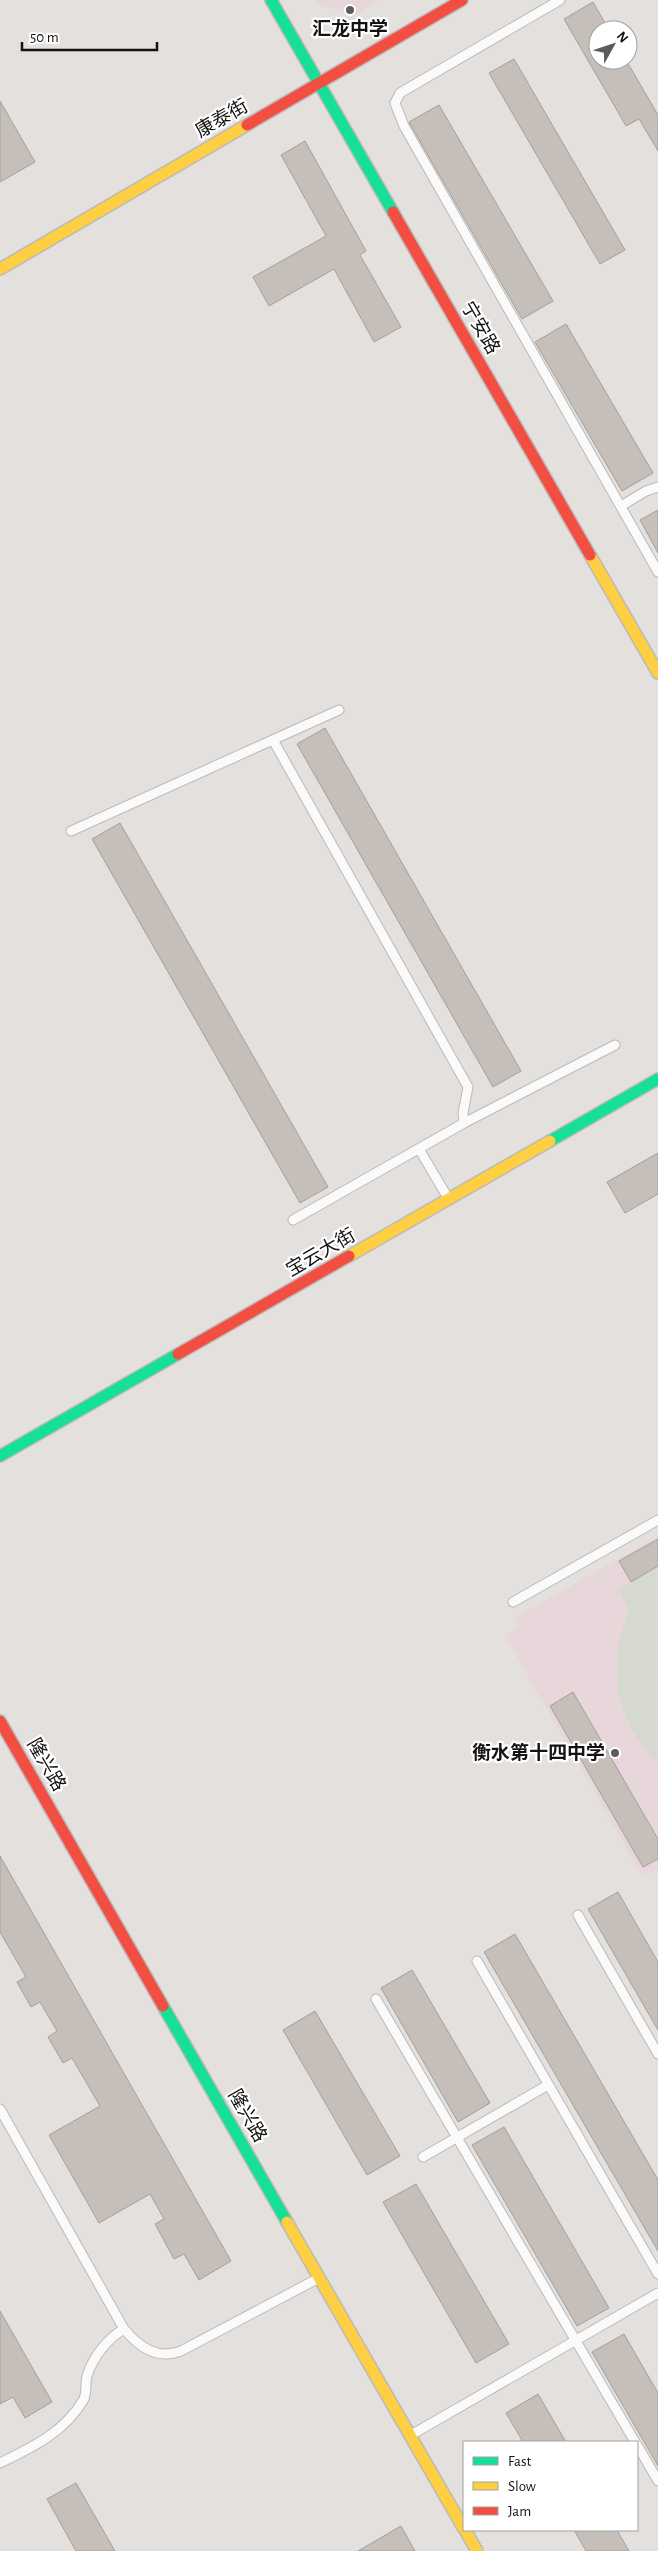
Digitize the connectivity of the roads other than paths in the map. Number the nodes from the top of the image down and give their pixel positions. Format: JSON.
{"nodes":[{"id":1,"x":271,"y":0,"type":"edge"},
{"id":2,"x":462,"y":0,"type":"edge"},
{"id":3,"x":560,"y":0,"type":"edge"},
{"id":4,"x":319,"y":83,"type":"junction"},
{"id":5,"x":0,"y":269,"type":"edge"},
{"id":6,"x":658,"y":487,"type":"edge"},
{"id":7,"x":621,"y":506,"type":"junction"},
{"id":8,"x":658,"y":572,"type":"edge"},
{"id":9,"x":658,"y":673,"type":"edge"},
{"id":10,"x":339,"y":710,"type":"dead end"},
{"id":11,"x":273,"y":740,"type":"junction"},
{"id":12,"x":71,"y":831,"type":"dead end"},
{"id":13,"x":615,"y":1045,"type":"dead end"},
{"id":14,"x":658,"y":1079,"type":"edge"},
{"id":15,"x":464,"y":1123,"type":"junction"},
{"id":16,"x":419,"y":1149,"type":"junction"},
{"id":17,"x":448,"y":1200,"type":"junction"},
{"id":18,"x":293,"y":1220,"type":"dead end"},
{"id":19,"x":0,"y":1456,"type":"edge"},
{"id":20,"x":658,"y":1520,"type":"edge"},
{"id":21,"x":513,"y":1602,"type":"dead end"},
{"id":22,"x":0,"y":1721,"type":"edge"},
{"id":23,"x":578,"y":1915,"type":"dead end"},
{"id":24,"x":477,"y":1961,"type":"dead end"},
{"id":25,"x":376,"y":1999,"type":"dead end"},
{"id":26,"x":658,"y":2054,"type":"edge"},
{"id":27,"x":548,"y":2084,"type":"junction"},
{"id":28,"x":0,"y":2109,"type":"edge"},
{"id":29,"x":457,"y":2137,"type":"junction"},
{"id":30,"x":423,"y":2157,"type":"dead end"},
{"id":31,"x":658,"y":2274,"type":"edge"},
{"id":32,"x":319,"y":2277,"type":"junction"},
{"id":33,"x":658,"y":2293,"type":"edge"},
{"id":34,"x":124,"y":2329,"type":"junction"},
{"id":35,"x":576,"y":2340,"type":"junction"},
{"id":36,"x":410,"y":2435,"type":"junction"},
{"id":37,"x":635,"y":2441,"type":"edge"},
{"id":38,"x":638,"y":2446,"type":"edge"},
{"id":39,"x":0,"y":2463,"type":"edge"},
{"id":40,"x":658,"y":2481,"type":"edge"},
{"id":41,"x":463,"y":2527,"type":"edge"},
{"id":42,"x":465,"y":2531,"type":"edge"},
{"id":43,"x":477,"y":2551,"type":"edge"}],
"edges":[{"from":1,"to":4,"type":"street","name":"宁安路"},
{"from":2,"to":4,"type":"street","name":"康泰街"},
{"from":3,"to":7,"type":"lane"},
{"from":4,"to":5,"type":"street","name":"康泰街"},
{"from":4,"to":9,"type":"street","name":"宁安路"},
{"from":6,"to":7,"type":"lane"},
{"from":7,"to":8,"type":"lane"},
{"from":10,"to":11,"type":"lane"},
{"from":11,"to":12,"type":"lane"},
{"from":11,"to":15,"type":"lane"},
{"from":13,"to":15,"type":"lane"},
{"from":14,"to":17,"type":"street","name":"宝云大街"},
{"from":15,"to":16,"type":"lane"},
{"from":16,"to":17,"type":"lane"},
{"from":16,"to":18,"type":"lane"},
{"from":17,"to":19,"type":"street","name":"宝云大街"},
{"from":20,"to":21,"type":"lane"},
{"from":22,"to":32,"type":"street","name":"隆兴路"},
{"from":23,"to":26,"type":"lane"},
{"from":24,"to":27,"type":"lane"},
{"from":25,"to":29,"type":"lane"},
{"from":27,"to":29,"type":"lane"},
{"from":27,"to":31,"type":"lane"},
{"from":28,"to":34,"type":"lane"},
{"from":29,"to":30,"type":"lane"},
{"from":29,"to":35,"type":"lane"},
{"from":32,"to":34,"type":"lane"},
{"from":32,"to":36,"type":"street","name":"隆兴路"},
{"from":33,"to":35,"type":"lane"},
{"from":34,"to":39,"type":"lane"},
{"from":35,"to":36,"type":"lane"},
{"from":35,"to":37,"type":"lane"},
{"from":36,"to":41,"type":"street","name":"隆兴路"},
{"from":38,"to":40,"type":"lane"},
{"from":42,"to":43,"type":"street","name":"隆兴路"}]}
